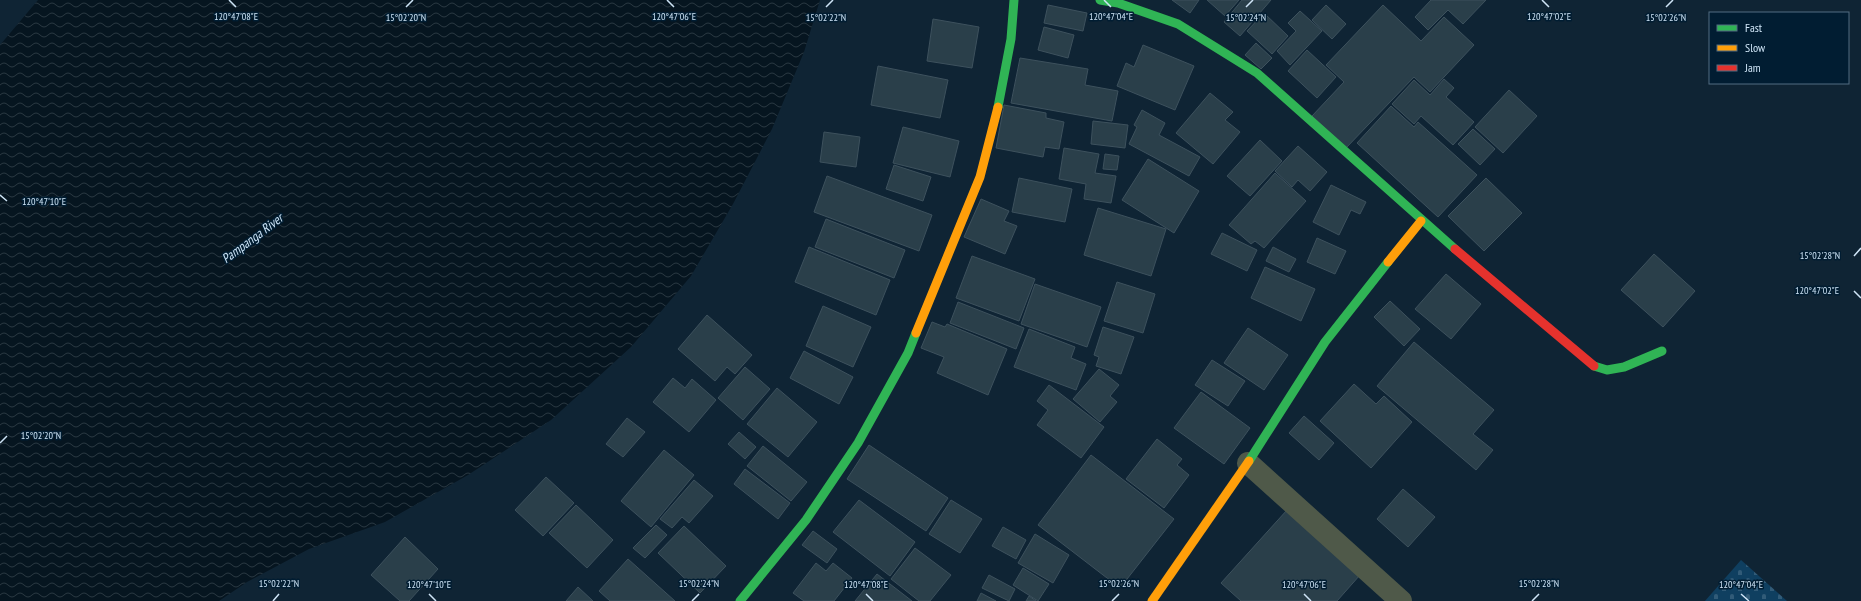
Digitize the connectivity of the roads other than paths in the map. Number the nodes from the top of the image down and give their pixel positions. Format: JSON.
{"nodes":[{"id":1,"x":1014,"y":0,"type":"edge"},
{"id":2,"x":1100,"y":0,"type":"edge"},
{"id":3,"x":1421,"y":221,"type":"junction"},
{"id":4,"x":1662,"y":351,"type":"dead end"},
{"id":5,"x":1248,"y":463,"type":"junction"},
{"id":6,"x":740,"y":601,"type":"edge"},
{"id":7,"x":1152,"y":601,"type":"edge"},
{"id":8,"x":1401,"y":601,"type":"edge"}],
"edges":[{"from":1,"to":6,"type":"street"},
{"from":2,"to":3,"type":"street"},
{"from":3,"to":4,"type":"street"},
{"from":3,"to":5,"type":"street"},
{"from":5,"to":7,"type":"street"},
{"from":5,"to":8,"type":"street"}]}
